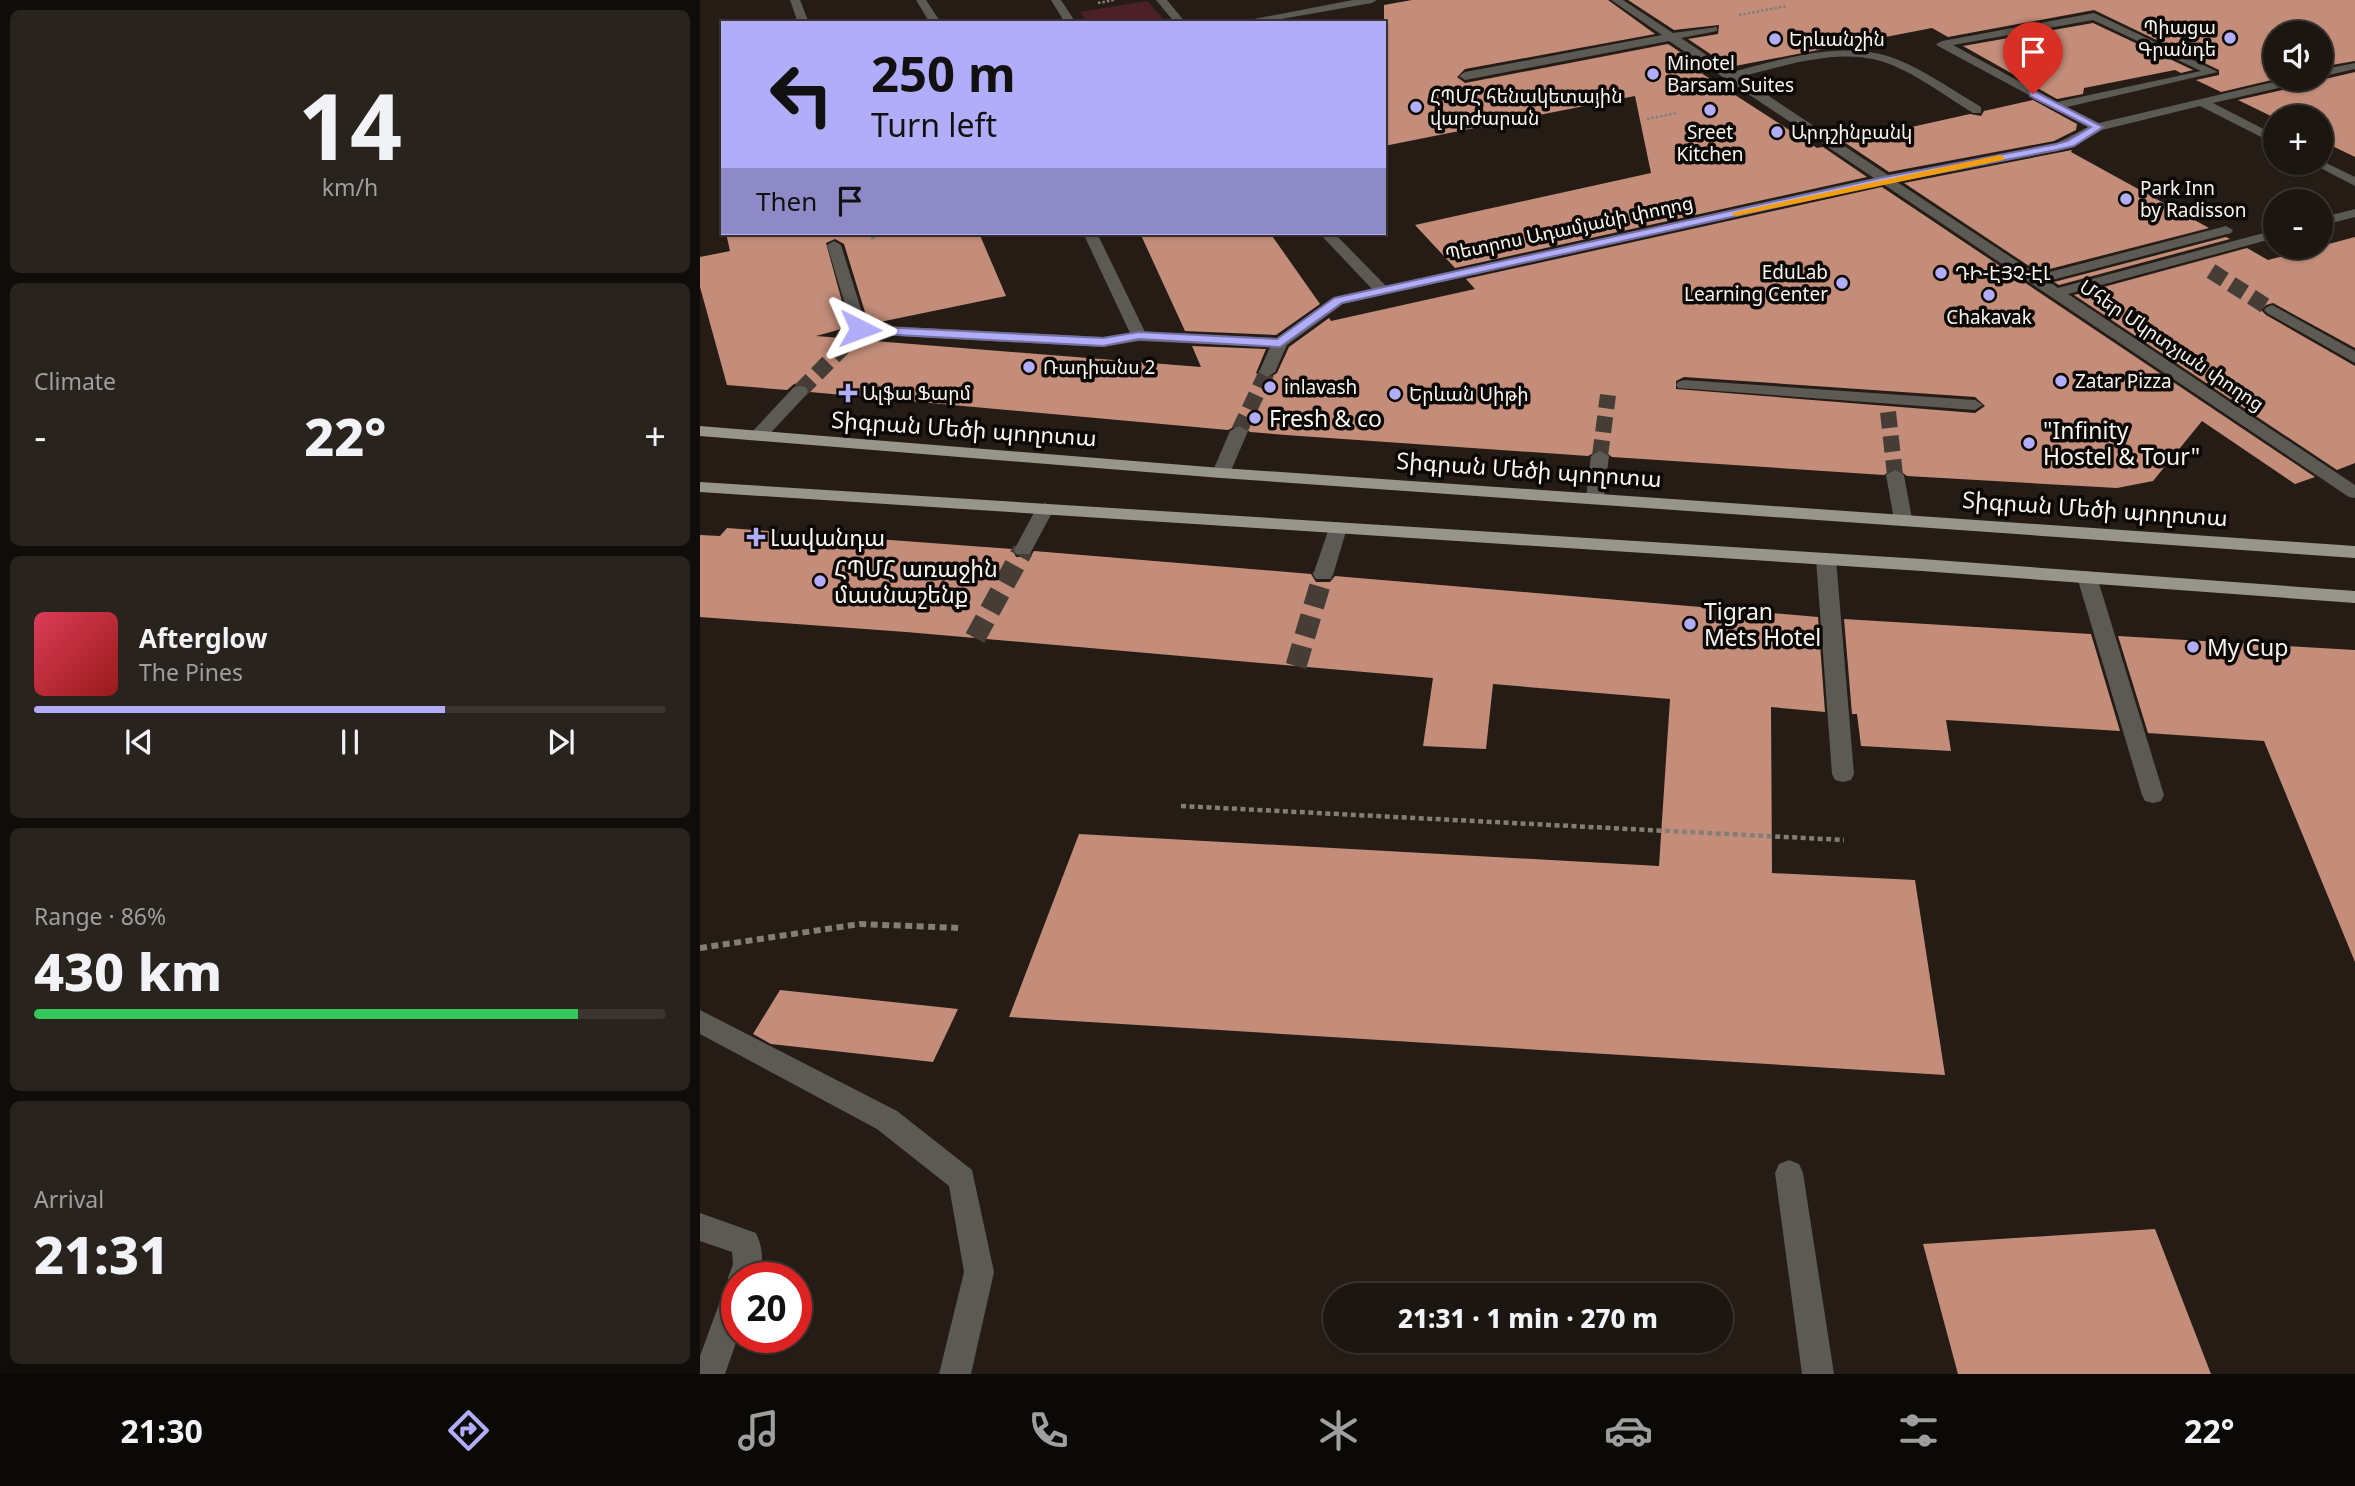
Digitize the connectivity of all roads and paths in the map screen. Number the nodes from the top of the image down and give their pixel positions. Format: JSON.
{"nodes":[{"id":1,"x":795,"y":0,"type":"edge"},
{"id":2,"x":921,"y":0,"type":"edge"},
{"id":3,"x":1056,"y":0,"type":"edge"},
{"id":4,"x":1161,"y":0,"type":"edge"},
{"id":5,"x":1308,"y":0,"type":"edge"},
{"id":6,"x":1372,"y":0,"type":"edge"},
{"id":7,"x":1616,"y":0,"type":"edge"},
{"id":8,"x":1787,"y":6,"type":"dead end"},
{"id":9,"x":1319,"y":9,"type":"junction"},
{"id":10,"x":1728,"y":17,"type":"dead end"},
{"id":11,"x":803,"y":21,"type":"edge"},
{"id":12,"x":935,"y":21,"type":"edge"},
{"id":13,"x":1070,"y":21,"type":"edge"},
{"id":14,"x":1179,"y":21,"type":"edge"},
{"id":15,"x":1250,"y":21,"type":"edge"},
{"id":16,"x":1713,"y":29,"type":"dead end"},
{"id":17,"x":1672,"y":37,"type":"junction"},
{"id":18,"x":2349,"y":67,"type":"edge"},
{"id":19,"x":2355,"y":74,"type":"edge"},
{"id":20,"x":1465,"y":76,"type":"dead end"},
{"id":21,"x":1730,"y":76,"type":"junction"},
{"id":22,"x":2263,"y":88,"type":"edge"},
{"id":23,"x":2201,"y":102,"type":"junction"},
{"id":24,"x":2056,"y":106,"type":"junction"},
{"id":25,"x":1977,"y":110,"type":"dead end"},
{"id":26,"x":1677,"y":113,"type":"dead end"},
{"id":27,"x":1647,"y":118,"type":"dead end"},
{"id":28,"x":2098,"y":127,"type":"junction"},
{"id":29,"x":2263,"y":135,"type":"edge"},
{"id":30,"x":2333,"y":171,"type":"edge"},
{"id":31,"x":1885,"y":180,"type":"junction"},
{"id":32,"x":2355,"y":182,"type":"edge"},
{"id":33,"x":2355,"y":213,"type":"edge"},
{"id":34,"x":2333,"y":219,"type":"edge"},
{"id":35,"x":2226,"y":230,"type":"dead end"},
{"id":36,"x":1091,"y":235,"type":"edge"},
{"id":37,"x":1328,"y":235,"type":"edge"},
{"id":38,"x":2263,"y":237,"type":"edge"},
{"id":39,"x":834,"y":245,"type":"dead end"},
{"id":40,"x":2189,"y":258,"type":"junction"},
{"id":41,"x":2211,"y":271,"type":"tunnel mouth"},
{"id":42,"x":2035,"y":280,"type":"junction"},
{"id":43,"x":1382,"y":291,"type":"junction"},
{"id":44,"x":2056,"y":293,"type":"junction"},
{"id":45,"x":2272,"y":310,"type":"tunnel mouth"},
{"id":46,"x":1139,"y":336,"type":"junction"},
{"id":47,"x":1280,"y":343,"type":"junction"},
{"id":48,"x":2355,"y":358,"type":"edge"},
{"id":49,"x":1267,"y":372,"type":"tunnel mouth"},
{"id":50,"x":1684,"y":385,"type":"dead end"},
{"id":51,"x":800,"y":391,"type":"tunnel mouth"},
{"id":52,"x":1975,"y":405,"type":"dead end"},
{"id":53,"x":700,"y":431,"type":"edge"},
{"id":54,"x":1239,"y":431,"type":"tunnel mouth"},
{"id":55,"x":758,"y":436,"type":"junction"},
{"id":56,"x":1600,"y":456,"type":"tunnel mouth"},
{"id":57,"x":1221,"y":473,"type":"junction"},
{"id":58,"x":1895,"y":475,"type":"tunnel mouth"},
{"id":59,"x":700,"y":487,"type":"edge"},
{"id":60,"x":2355,"y":492,"type":"edge"},
{"id":61,"x":1595,"y":498,"type":"junction"},
{"id":62,"x":1045,"y":509,"type":"junction"},
{"id":63,"x":1903,"y":519,"type":"junction"},
{"id":64,"x":1338,"y":528,"type":"junction"},
{"id":65,"x":1023,"y":550,"type":"tunnel mouth"},
{"id":66,"x":2355,"y":552,"type":"edge"},
{"id":67,"x":1826,"y":559,"type":"junction"},
{"id":68,"x":1323,"y":575,"type":"tunnel mouth"},
{"id":69,"x":2087,"y":577,"type":"junction"},
{"id":70,"x":2355,"y":597,"type":"edge"},
{"id":71,"x":1843,"y":774,"type":"dead end"},
{"id":72,"x":2153,"y":795,"type":"dead end"},
{"id":73,"x":1181,"y":806,"type":"dead end"},
{"id":74,"x":1844,"y":840,"type":"dead end"},
{"id":75,"x":961,"y":928,"type":"dead end"},
{"id":76,"x":700,"y":948,"type":"edge"},
{"id":77,"x":700,"y":1021,"type":"edge"},
{"id":78,"x":1789,"y":1173,"type":"dead end"},
{"id":79,"x":700,"y":1227,"type":"edge"},
{"id":80,"x":748,"y":1262,"type":"edge"},
{"id":81,"x":721,"y":1341,"type":"edge"},
{"id":82,"x":709,"y":1374,"type":"edge"},
{"id":83,"x":955,"y":1374,"type":"edge"},
{"id":84,"x":1818,"y":1374,"type":"edge"}],
"edges":[{"from":1,"to":11,"type":"street"},
{"from":2,"to":12,"type":"street"},
{"from":3,"to":13,"type":"street"},
{"from":4,"to":14,"type":"street"},
{"from":5,"to":9,"type":"street"},
{"from":6,"to":9,"type":"street"},
{"from":7,"to":17,"type":"street","name":"Մհեր Մկրտչյան փողոց"},
{"from":8,"to":10,"type":"path"},
{"from":9,"to":15,"type":"street"},
{"from":16,"to":17,"type":"street"},
{"from":17,"to":20,"type":"street"},
{"from":17,"to":21,"type":"street","name":"Մհեր Մկրտչյան փողոց"},
{"from":18,"to":19,"type":"street"},
{"from":21,"to":25,"type":"street"},
{"from":21,"to":31,"type":"street","name":"Մհեր Մկրտչյան փողոց"},
{"from":22,"to":23,"type":"street","name":"Պետրոս Ադամյանի փողոց"},
{"from":23,"to":28,"type":"street","name":"Պետրոս Ադամյանի փողոց"},
{"from":23,"to":29,"type":"street"},
{"from":24,"to":24,"type":"street"},
{"from":24,"to":28,"type":"street"},
{"from":26,"to":27,"type":"path"},
{"from":28,"to":31,"type":"street","name":"Պետրոս Ադամյանի փողոց"},
{"from":30,"to":32,"type":"street"},
{"from":31,"to":42,"type":"street","name":"Մհեր Մկրտչյան փողոց"},
{"from":31,"to":43,"type":"street","name":"Պետրոս Ադամյանի փողոց"},
{"from":33,"to":34,"type":"street"},
{"from":35,"to":42,"type":"street"},
{"from":36,"to":46,"type":"street"},
{"from":37,"to":43,"type":"street"},
{"from":38,"to":40,"type":"street"},
{"from":39,"to":46,"type":"street"},
{"from":40,"to":41,"type":"street"},
{"from":40,"to":44,"type":"street"},
{"from":42,"to":44,"type":"street","name":"Մհեր Մկրտչյան փողոց"},
{"from":43,"to":47,"type":"street","name":"Պետրոս Ադամյանի փողոց"},
{"from":44,"to":60,"type":"street","name":"Մհեր Մկրտչյան փողոց"},
{"from":45,"to":48,"type":"street"},
{"from":46,"to":47,"type":"street"},
{"from":47,"to":49,"type":"street"},
{"from":50,"to":52,"type":"street"},
{"from":51,"to":55,"type":"street"},
{"from":53,"to":55,"type":"main road","name":"Տիգրան Մեծի պողոտա"},
{"from":54,"to":57,"type":"street"},
{"from":55,"to":57,"type":"main road","name":"Տիգրան Մեծի պողոտա"},
{"from":56,"to":61,"type":"street"},
{"from":57,"to":61,"type":"main road","name":"Տիգրան Մեծի պողոտա"},
{"from":58,"to":63,"type":"street"},
{"from":59,"to":62,"type":"main road"},
{"from":61,"to":63,"type":"main road","name":"Տիգրան Մեծի պողոտա"},
{"from":62,"to":64,"type":"main road"},
{"from":62,"to":65,"type":"street"},
{"from":63,"to":66,"type":"main road","name":"Տիգրան Մեծի պողոտա"},
{"from":64,"to":67,"type":"main road"},
{"from":64,"to":68,"type":"street"},
{"from":67,"to":69,"type":"main road"},
{"from":67,"to":71,"type":"street"},
{"from":69,"to":70,"type":"main road"},
{"from":69,"to":72,"type":"street"},
{"from":73,"to":74,"type":"path"},
{"from":75,"to":76,"type":"path"},
{"from":77,"to":83,"type":"street"},
{"from":78,"to":84,"type":"street"},
{"from":79,"to":80,"type":"street"},
{"from":81,"to":82,"type":"street"}]}
